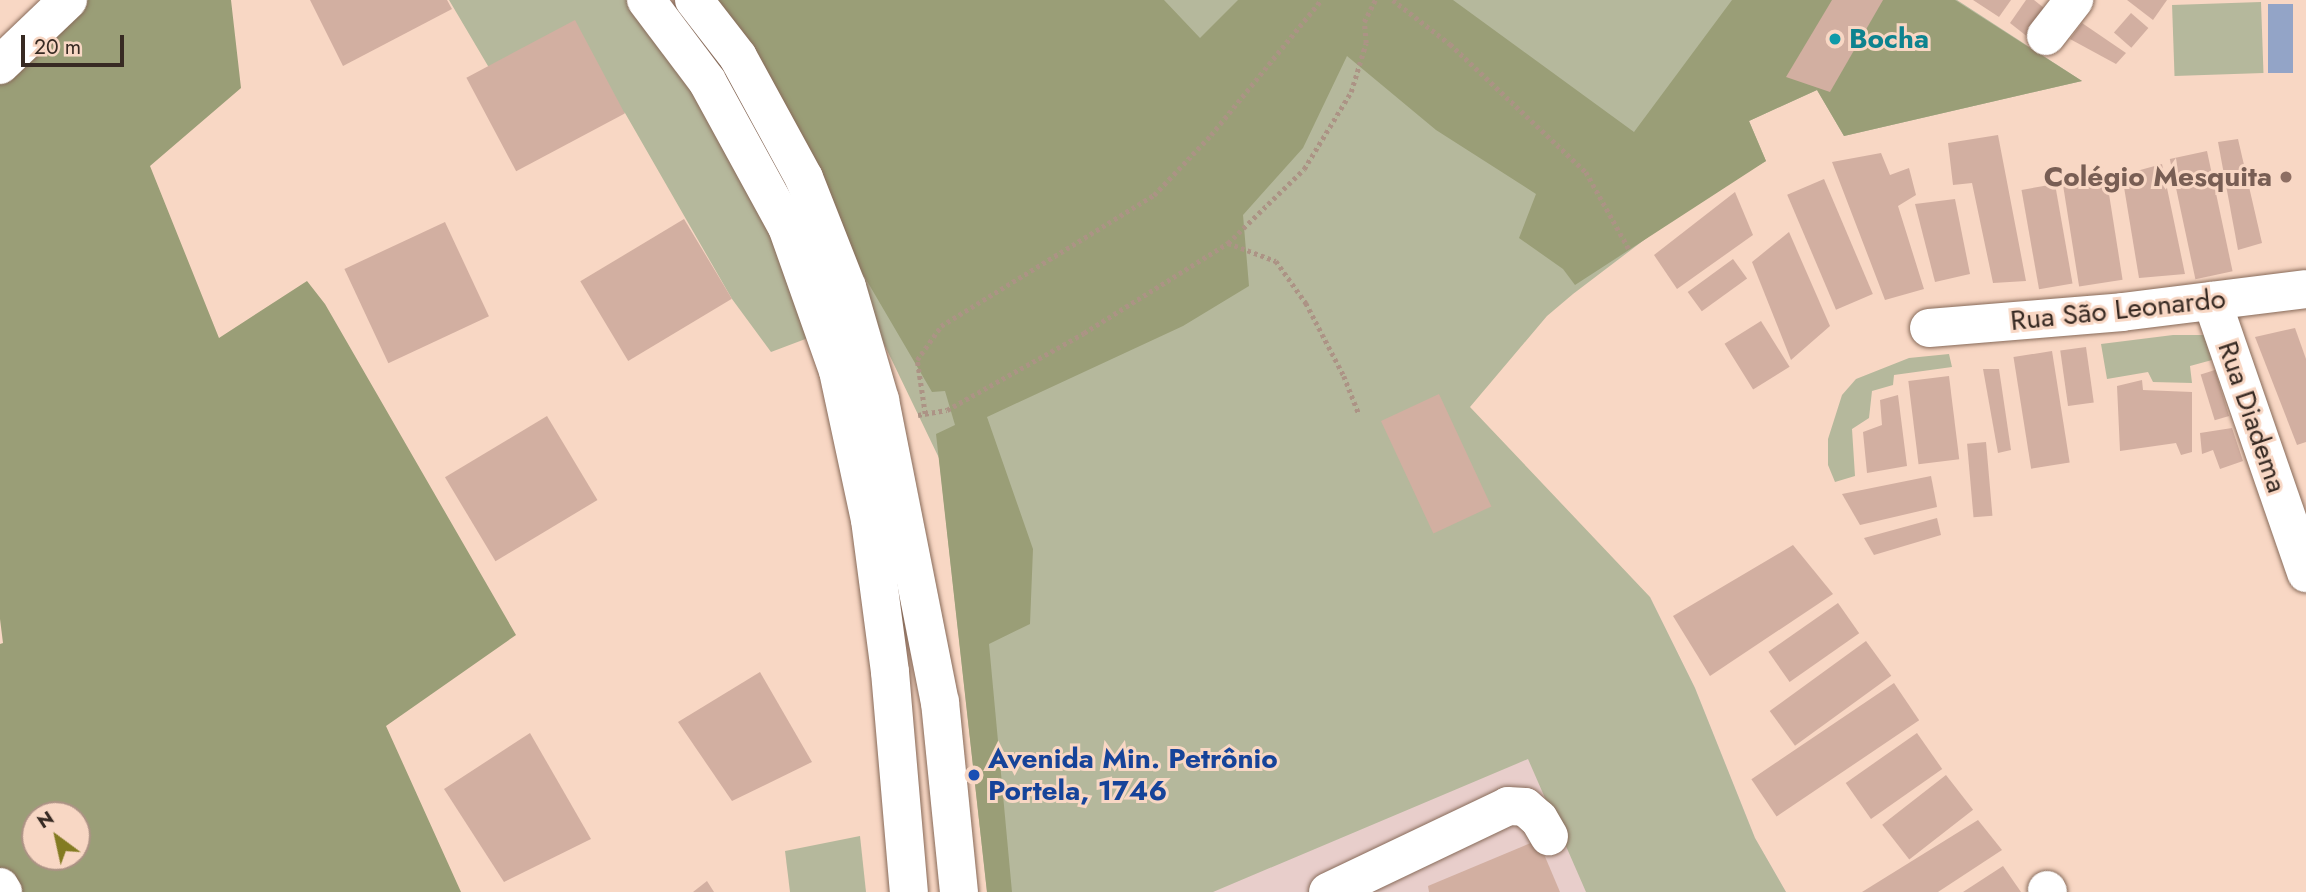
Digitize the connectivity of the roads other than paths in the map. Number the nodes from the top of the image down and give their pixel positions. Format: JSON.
{"nodes":[{"id":1,"x":68,"y":0,"type":"edge"},
{"id":2,"x":646,"y":0,"type":"edge"},
{"id":3,"x":694,"y":0,"type":"edge"},
{"id":4,"x":2074,"y":0,"type":"edge"},
{"id":5,"x":2046,"y":36,"type":"dead end"},
{"id":6,"x":0,"y":65,"type":"edge"},
{"id":7,"x":2306,"y":289,"type":"edge"},
{"id":8,"x":2212,"y":302,"type":"junction"},
{"id":9,"x":1929,"y":328,"type":"dead end"},
{"id":10,"x":2306,"y":573,"type":"edge"},
{"id":11,"x":1549,"y":836,"type":"dead end"},
{"id":12,"x":0,"y":887,"type":"edge"},
{"id":13,"x":3,"y":892,"type":"edge"},
{"id":14,"x":909,"y":892,"type":"edge"},
{"id":15,"x":959,"y":892,"type":"edge"},
{"id":16,"x":1328,"y":892,"type":"edge"}],
"edges":[{"from":1,"to":6,"type":"street"},
{"from":2,"to":14,"type":"street"},
{"from":3,"to":15,"type":"street"},
{"from":4,"to":5,"type":"street"},
{"from":7,"to":8,"type":"street","name":"Rua São Leonardo"},
{"from":8,"to":9,"type":"street","name":"Rua São Leonardo"},
{"from":8,"to":10,"type":"street","name":"Rua Diadema"},
{"from":11,"to":16,"type":"street"},
{"from":12,"to":13,"type":"street"}]}
